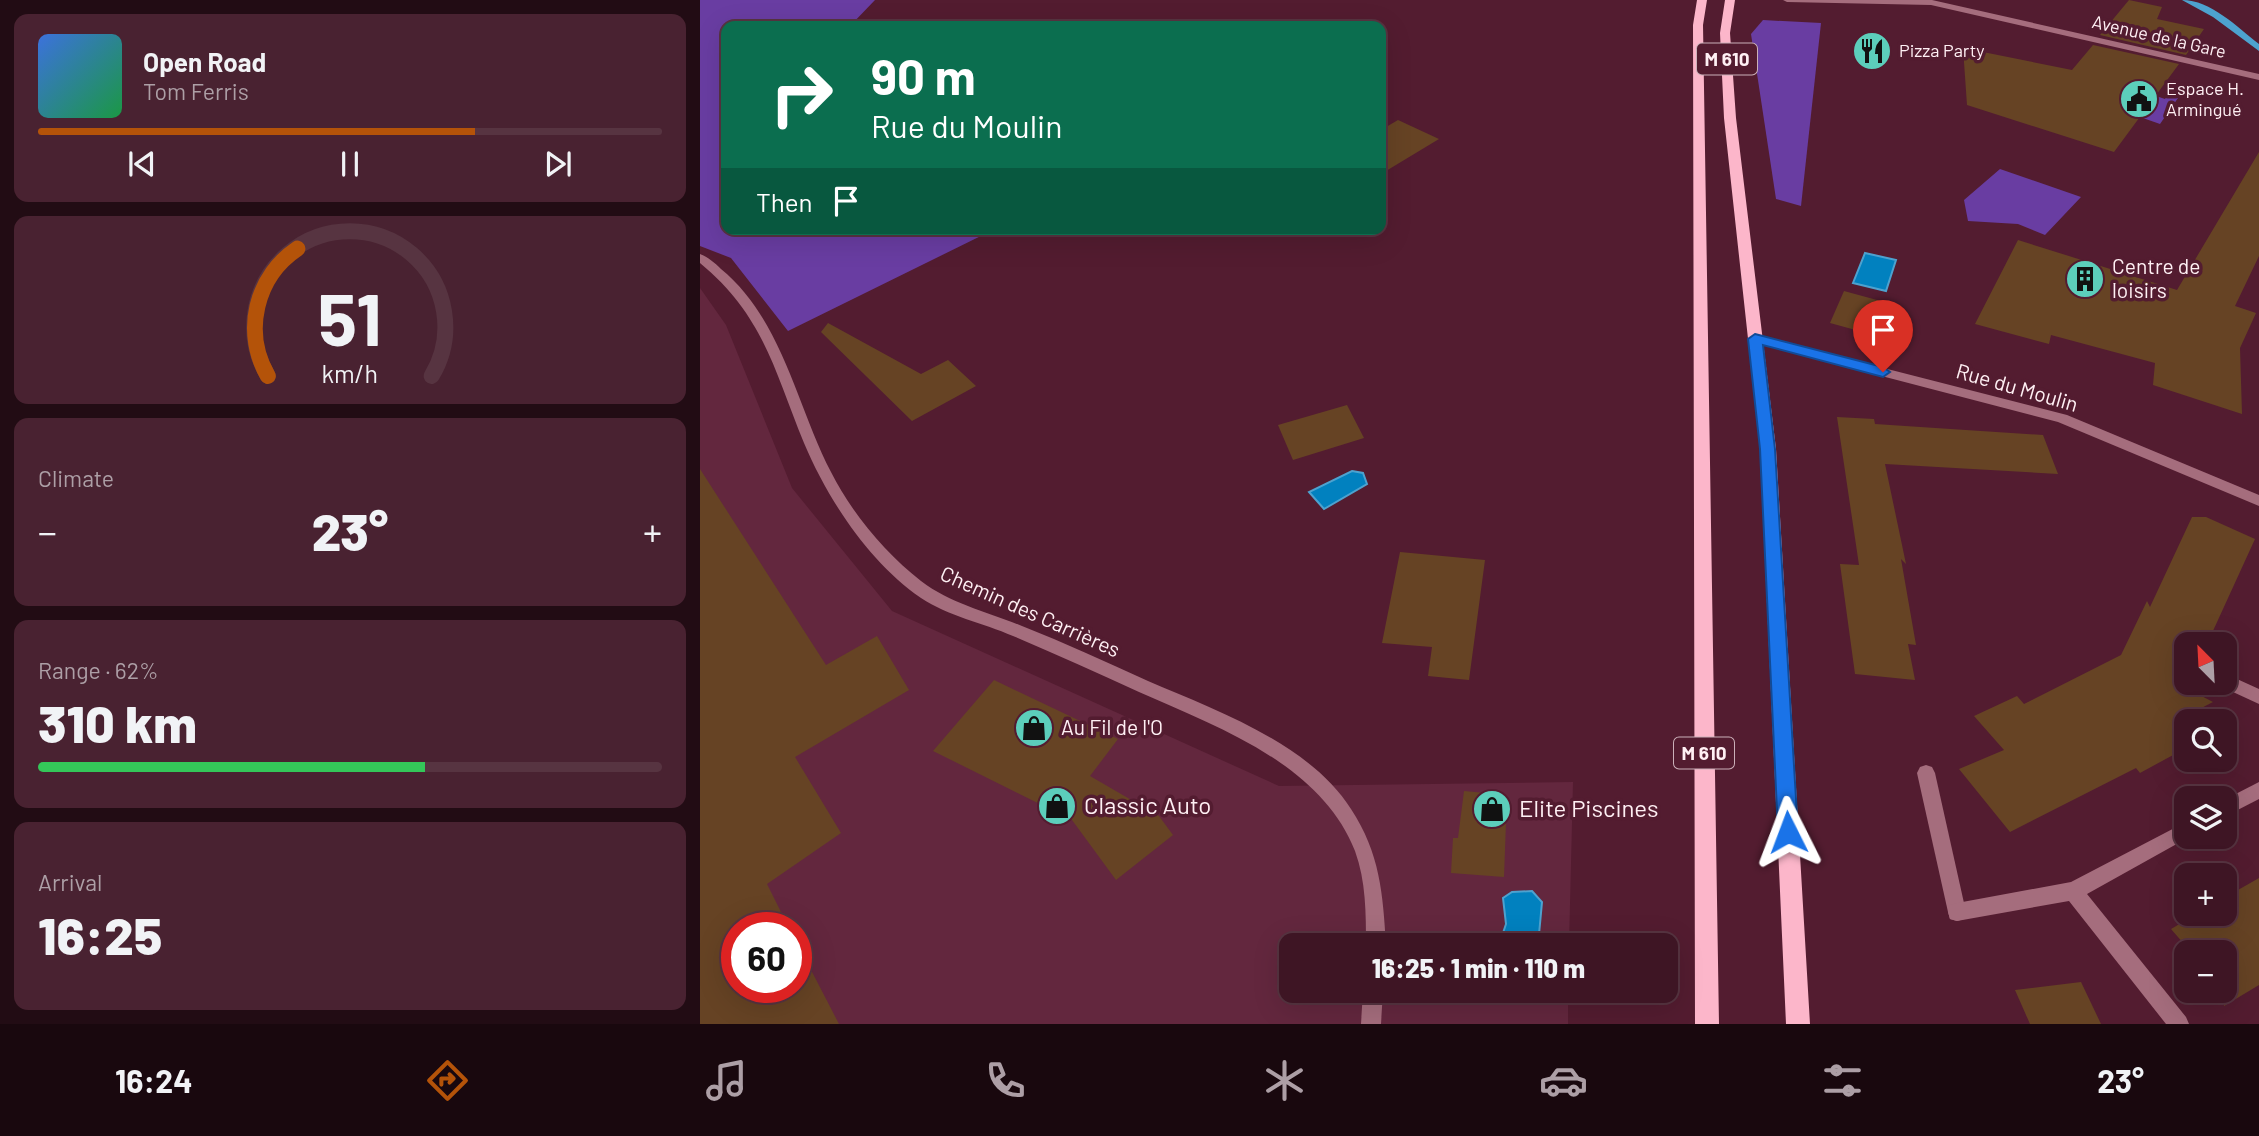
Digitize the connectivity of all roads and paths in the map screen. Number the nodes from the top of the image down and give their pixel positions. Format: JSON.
{"nodes":[{"id":1,"x":1702,"y":0,"type":"edge"},
{"id":2,"x":1730,"y":0,"type":"edge"},
{"id":3,"x":1787,"y":0,"type":"edge"},
{"id":4,"x":1925,"y":1,"type":"edge"},
{"id":5,"x":2259,"y":77,"type":"edge"},
{"id":6,"x":700,"y":257,"type":"edge"},
{"id":7,"x":1755,"y":339,"type":"junction"},
{"id":8,"x":2259,"y":501,"type":"edge"},
{"id":9,"x":2237,"y":686,"type":"edge"},
{"id":10,"x":2259,"y":697,"type":"edge"},
{"id":11,"x":1926,"y":773,"type":"dead end"},
{"id":12,"x":2259,"y":790,"type":"edge"},
{"id":13,"x":2237,"y":802,"type":"edge"},
{"id":14,"x":2174,"y":836,"type":"edge"},
{"id":15,"x":2073,"y":891,"type":"junction"},
{"id":16,"x":1376,"y":933,"type":"edge"},
{"id":17,"x":1372,"y":1003,"type":"edge"},
{"id":18,"x":1371,"y":1024,"type":"edge"},
{"id":19,"x":1707,"y":1024,"type":"edge"},
{"id":20,"x":1798,"y":1024,"type":"edge"},
{"id":21,"x":2179,"y":1024,"type":"edge"}],
"edges":[{"from":1,"to":19,"type":"main road","number":"M 610"},
{"from":2,"to":7,"type":"main road","number":"M 610"},
{"from":3,"to":4,"type":"street","name":"Avenue de la Gare"},
{"from":4,"to":5,"type":"street","name":"Avenue de la Gare"},
{"from":6,"to":16,"type":"street","name":"Chemin des Carrières"},
{"from":7,"to":8,"type":"street","name":"Rue du Moulin"},
{"from":7,"to":20,"type":"main road","number":"M 610"},
{"from":9,"to":10,"type":"street"},
{"from":11,"to":15,"type":"street"},
{"from":12,"to":13,"type":"street"},
{"from":14,"to":15,"type":"street"},
{"from":15,"to":21,"type":"street"},
{"from":17,"to":18,"type":"street"}]}
